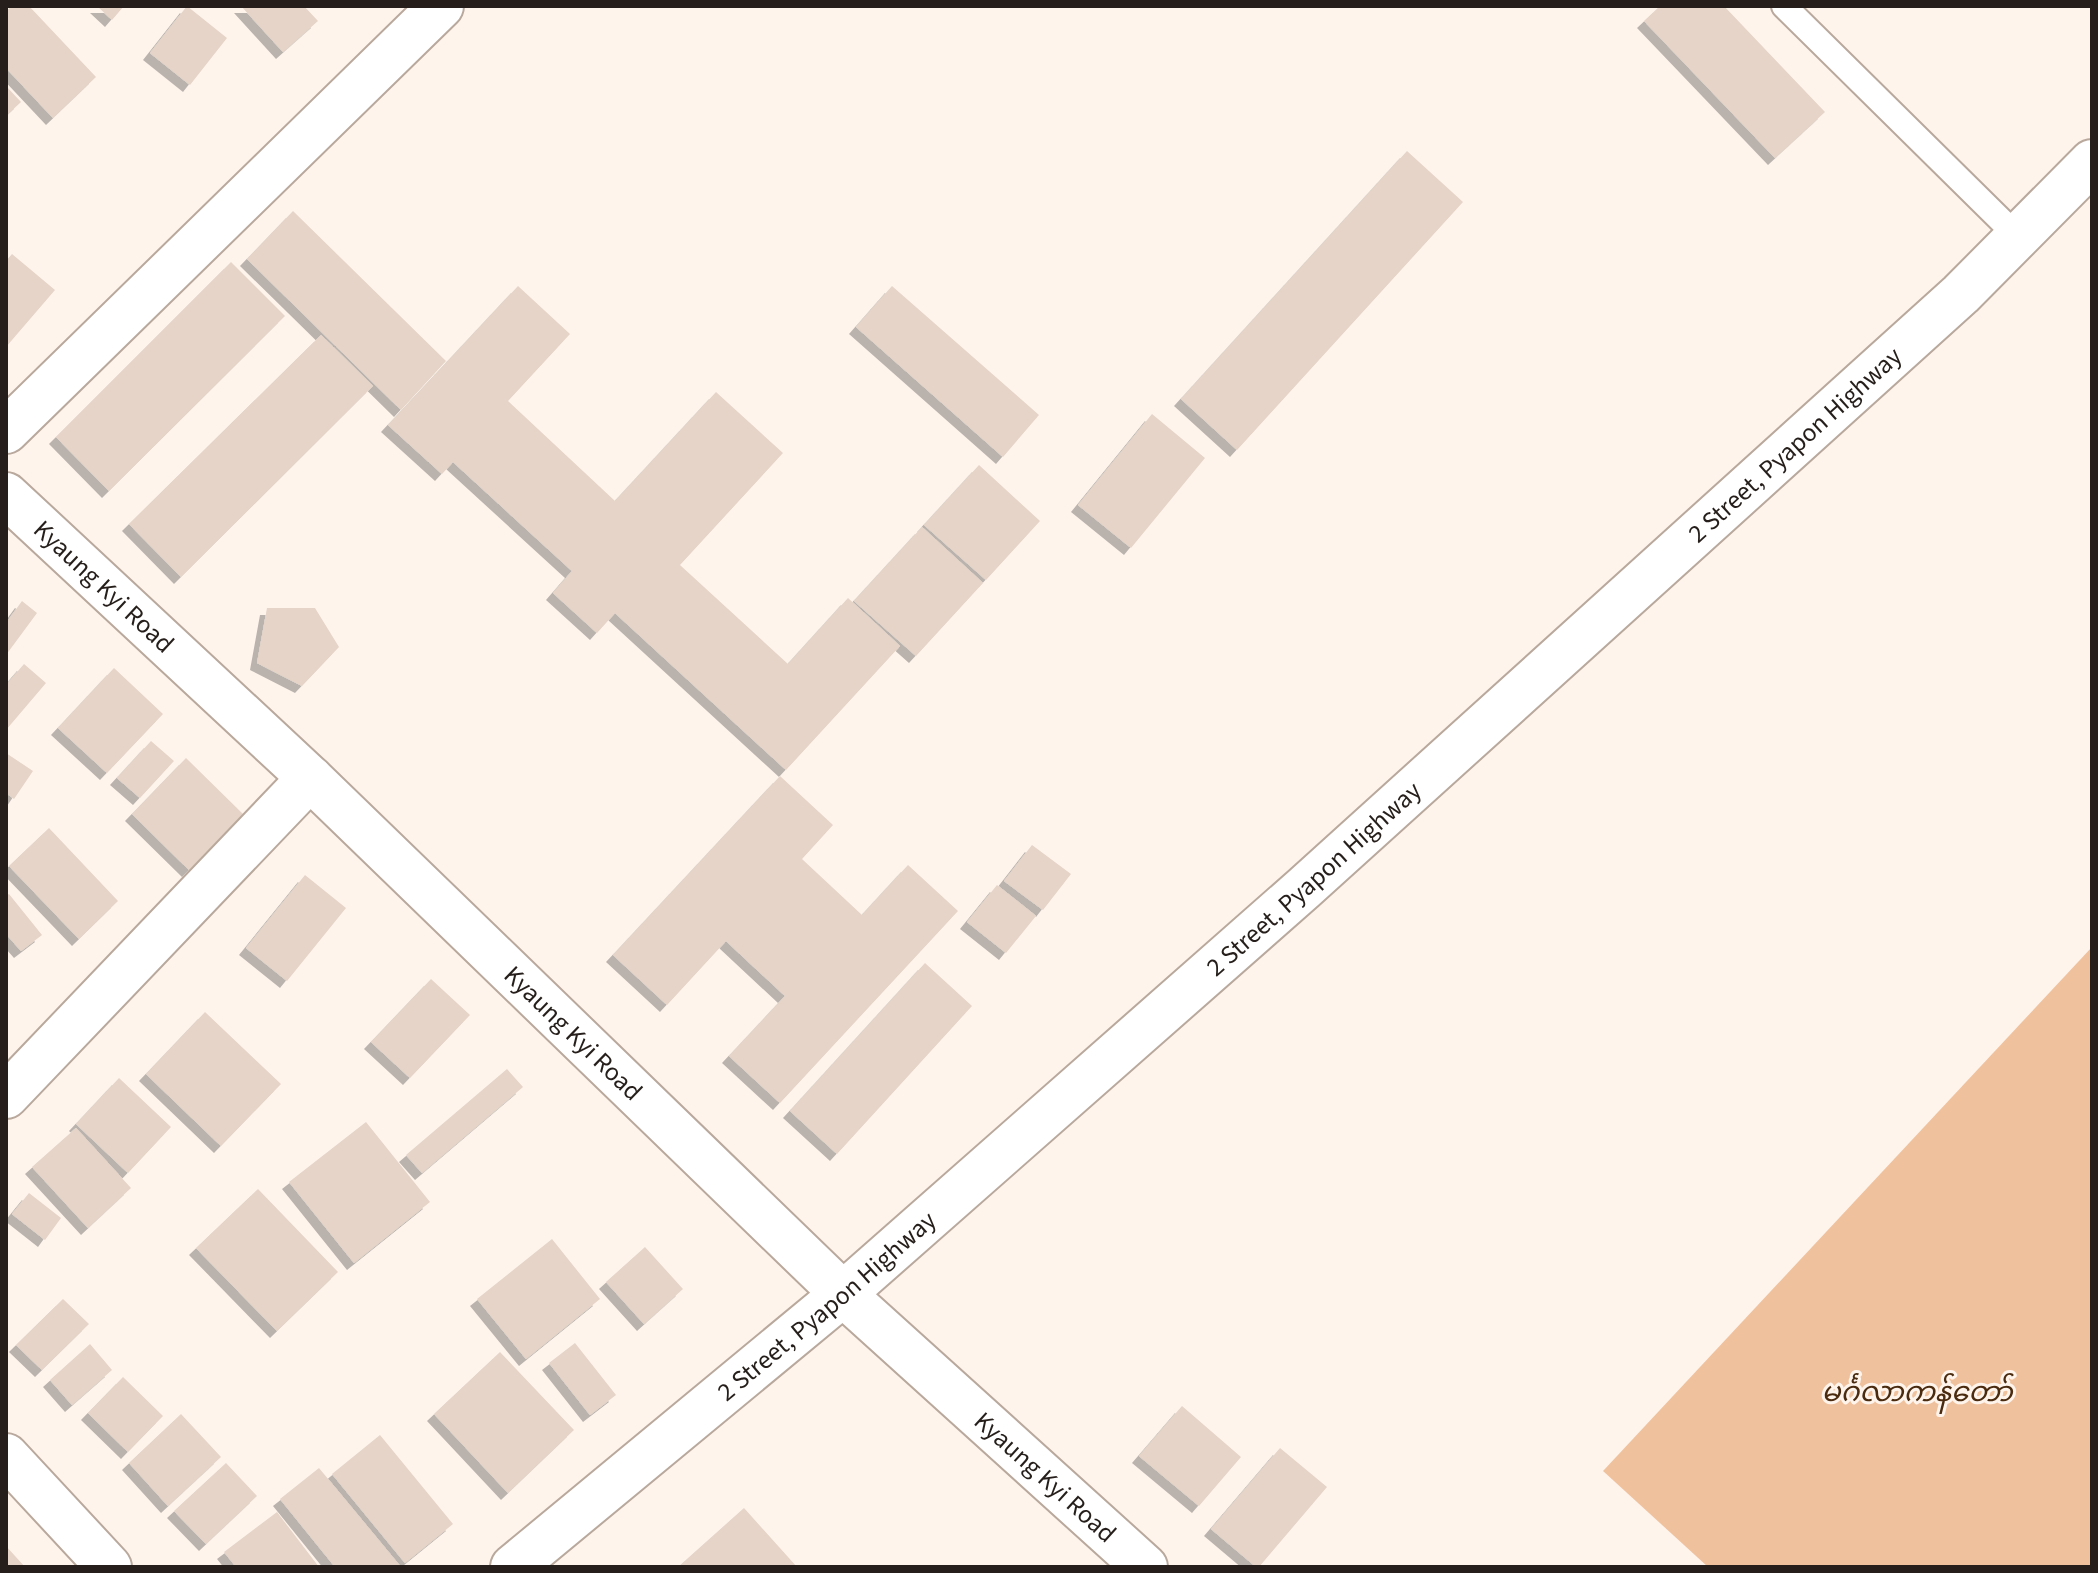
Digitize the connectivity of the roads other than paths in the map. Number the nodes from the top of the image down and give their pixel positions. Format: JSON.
{"nodes":[{"id":1,"x":441,"y":6,"type":"edge"},
{"id":2,"x":1784,"y":6,"type":"edge"},
{"id":3,"x":2092,"y":162,"type":"edge"},
{"id":4,"x":2018,"y":237,"type":"junction"},
{"id":5,"x":6,"y":431,"type":"edge"},
{"id":6,"x":6,"y":495,"type":"edge"},
{"id":7,"x":310,"y":778,"type":"junction"},
{"id":8,"x":6,"y":1096,"type":"edge"},
{"id":9,"x":843,"y":1294,"type":"junction"},
{"id":10,"x":6,"y":1456,"type":"edge"},
{"id":11,"x":87,"y":1560,"type":"edge"},
{"id":12,"x":513,"y":1567,"type":"edge"},
{"id":13,"x":1145,"y":1567,"type":"edge"}],
"edges":[{"from":1,"to":5,"type":"street"},
{"from":2,"to":4,"type":"lane"},
{"from":3,"to":4,"type":"street","name":"2 Street, Pyapon Highway"},
{"from":4,"to":9,"type":"street","name":"2 Street, Pyapon Highway"},
{"from":6,"to":7,"type":"street","name":"Kyaung Kyi Road"},
{"from":7,"to":8,"type":"street"},
{"from":7,"to":9,"type":"street","name":"Kyaung Kyi Road"},
{"from":9,"to":12,"type":"street","name":"2 Street, Pyapon Highway"},
{"from":9,"to":13,"type":"street","name":"Kyaung Kyi Road"},
{"from":10,"to":11,"type":"street"}]}
